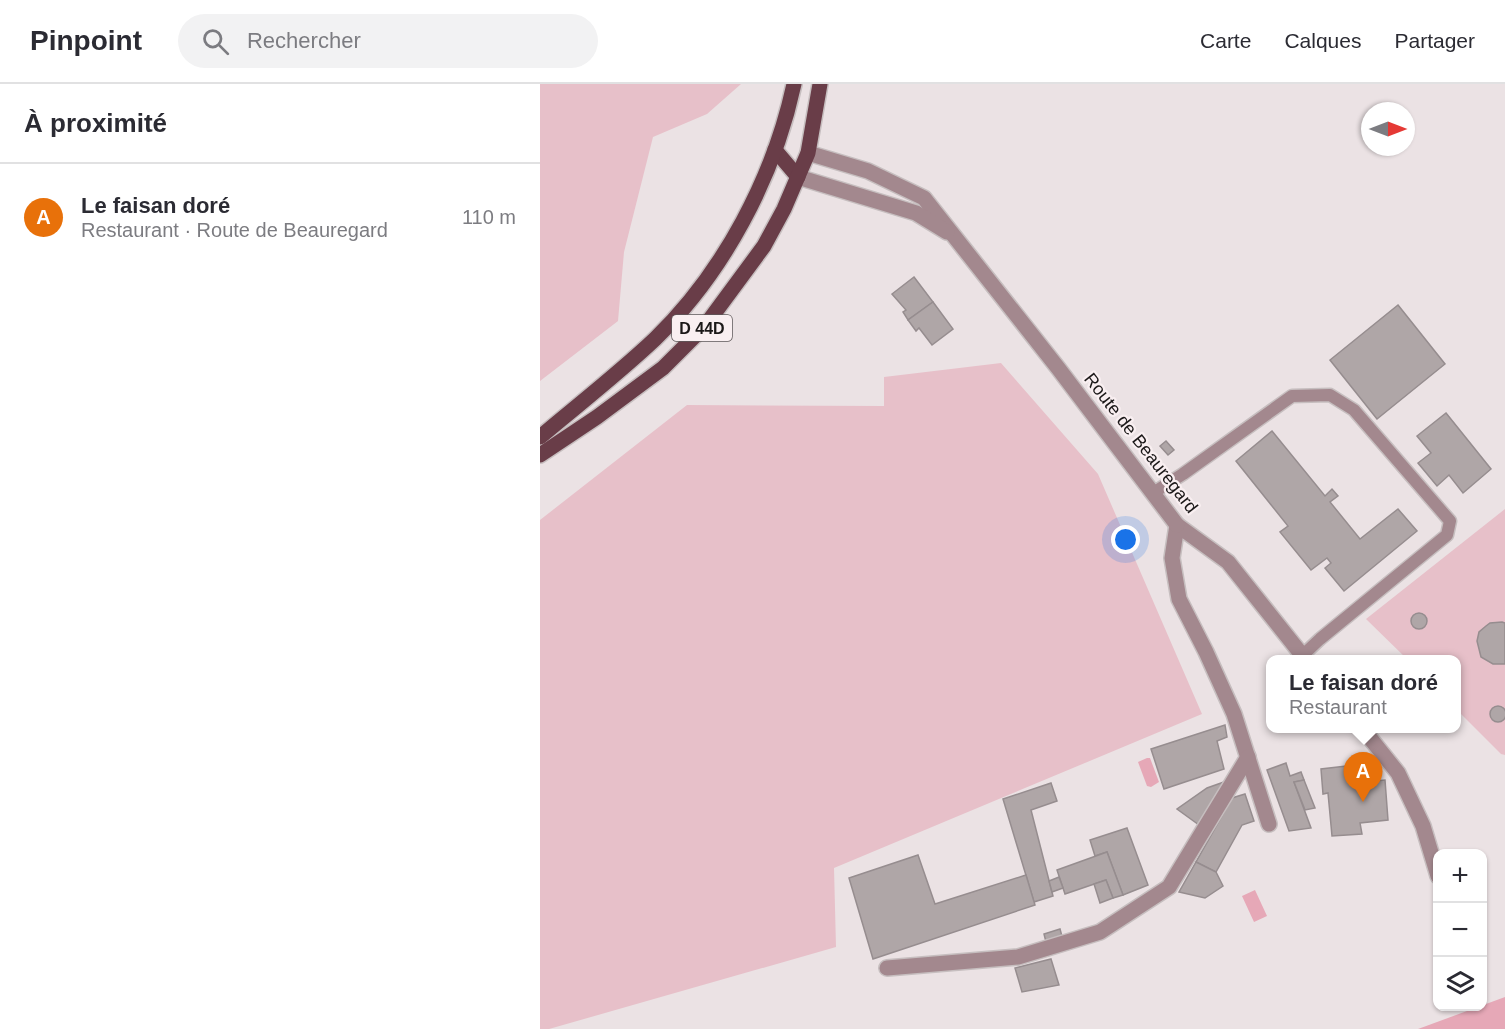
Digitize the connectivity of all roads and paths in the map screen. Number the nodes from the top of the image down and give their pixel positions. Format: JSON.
{"nodes":[{"id":1,"x":794,"y":84,"type":"edge"},
{"id":2,"x":820,"y":84,"type":"edge"},
{"id":3,"x":775,"y":150,"type":"junction"},
{"id":4,"x":808,"y":153,"type":"junction"},
{"id":5,"x":798,"y":177,"type":"junction"},
{"id":6,"x":957,"y":238,"type":"junction"},
{"id":7,"x":540,"y":437,"type":"edge"},
{"id":8,"x":540,"y":455,"type":"edge"},
{"id":9,"x":1153,"y":493,"type":"junction"},
{"id":10,"x":1177,"y":525,"type":"junction"},
{"id":11,"x":1303,"y":655,"type":"edge"},
{"id":12,"x":1307,"y":655,"type":"edge"},
{"id":13,"x":1365,"y":733,"type":"edge"},
{"id":14,"x":1248,"y":757,"type":"junction"},
{"id":15,"x":1269,"y":824,"type":"dead end"},
{"id":16,"x":1433,"y":862,"type":"edge"},
{"id":17,"x":887,"y":968,"type":"dead end"}],
"edges":[{"from":1,"to":3,"type":"main road"},
{"from":2,"to":4,"type":"main road"},
{"from":3,"to":4,"type":"main road"},
{"from":3,"to":5,"type":"main road"},
{"from":3,"to":7,"type":"main road","number":"D 44D"},
{"from":4,"to":5,"type":"main road","number":"D 44D"},
{"from":4,"to":6,"type":"street","name":"Route de Beauregard"},
{"from":5,"to":6,"type":"street","name":"Route de Beauregard"},
{"from":5,"to":8,"type":"main road","number":"D 44D"},
{"from":6,"to":9,"type":"street","name":"Route de Beauregard"},
{"from":9,"to":10,"type":"street","name":"Route de Beauregard"},
{"from":9,"to":12,"type":"lane"},
{"from":10,"to":11,"type":"street","name":"Route de Beauregard"},
{"from":10,"to":14,"type":"street"},
{"from":13,"to":16,"type":"street"},
{"from":14,"to":15,"type":"street"},
{"from":14,"to":17,"type":"street"}]}
